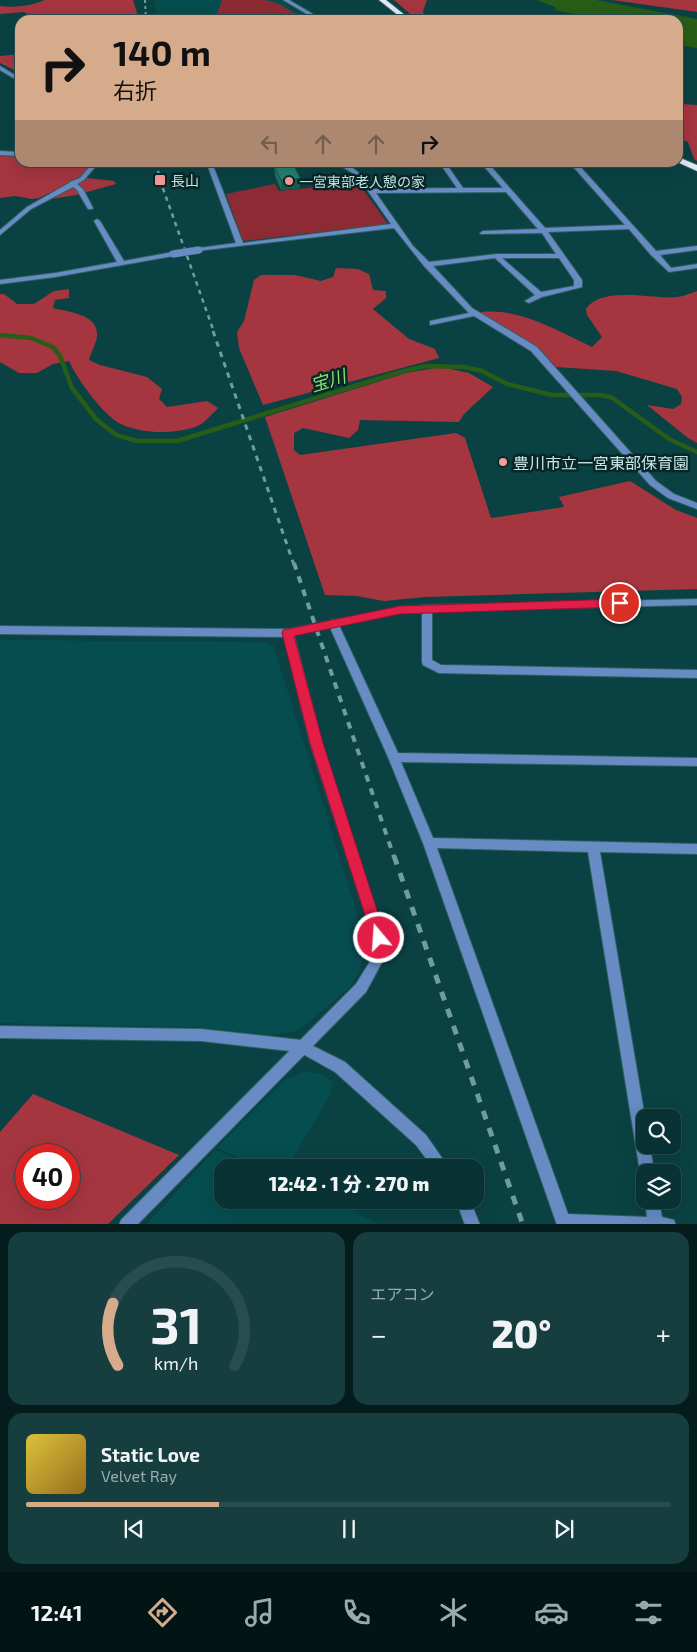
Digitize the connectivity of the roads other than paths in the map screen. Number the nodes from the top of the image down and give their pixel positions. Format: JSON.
{"nodes":[{"id":1,"x":285,"y":0,"type":"edge"},
{"id":2,"x":295,"y":0,"type":"edge"},
{"id":3,"x":382,"y":0,"type":"edge"},
{"id":4,"x":299,"y":7,"type":"junction"},
{"id":5,"x":313,"y":15,"type":"edge"},
{"id":6,"x":402,"y":15,"type":"edge"},
{"id":7,"x":0,"y":68,"type":"edge"},
{"id":8,"x":15,"y":77,"type":"edge"},
{"id":9,"x":0,"y":153,"type":"edge"},
{"id":10,"x":15,"y":154,"type":"edge"},
{"id":11,"x":683,"y":162,"type":"edge"},
{"id":12,"x":92,"y":167,"type":"edge"},
{"id":13,"x":211,"y":167,"type":"edge"},
{"id":14,"x":346,"y":167,"type":"edge"},
{"id":15,"x":445,"y":167,"type":"edge"},
{"id":16,"x":487,"y":167,"type":"edge"},
{"id":17,"x":576,"y":167,"type":"edge"},
{"id":18,"x":697,"y":168,"type":"edge"},
{"id":19,"x":72,"y":183,"type":"junction"},
{"id":20,"x":461,"y":190,"type":"junction"},
{"id":21,"x":505,"y":190,"type":"junction"},
{"id":22,"x":372,"y":191,"type":"junction"},
{"id":23,"x":90,"y":208,"type":"dead end"},
{"id":24,"x":97,"y":221,"type":"dead end"},
{"id":25,"x":394,"y":226,"type":"junction"},
{"id":26,"x":630,"y":227,"type":"junction"},
{"id":27,"x":544,"y":231,"type":"junction"},
{"id":28,"x":0,"y":233,"type":"edge"},
{"id":29,"x":483,"y":233,"type":"dead end"},
{"id":30,"x":240,"y":245,"type":"junction"},
{"id":31,"x":697,"y":248,"type":"edge"},
{"id":32,"x":653,"y":254,"type":"junction"},
{"id":33,"x":497,"y":256,"type":"junction"},
{"id":34,"x":561,"y":256,"type":"junction"},
{"id":35,"x":121,"y":262,"type":"junction"},
{"id":36,"x":426,"y":265,"type":"junction"},
{"id":37,"x":697,"y":266,"type":"edge"},
{"id":38,"x":0,"y":282,"type":"edge"},
{"id":39,"x":540,"y":295,"type":"junction"},
{"id":40,"x":529,"y":301,"type":"dead end"},
{"id":41,"x":474,"y":314,"type":"junction"},
{"id":42,"x":433,"y":323,"type":"dead end"},
{"id":43,"x":697,"y":506,"type":"edge"},
{"id":44,"x":697,"y":602,"type":"edge"},
{"id":45,"x":427,"y":608,"type":"junction"},
{"id":46,"x":333,"y":622,"type":"junction"},
{"id":47,"x":0,"y":630,"type":"edge"},
{"id":48,"x":288,"y":633,"type":"junction"},
{"id":49,"x":697,"y":674,"type":"edge"},
{"id":50,"x":394,"y":757,"type":"junction"},
{"id":51,"x":697,"y":762,"type":"edge"},
{"id":52,"x":429,"y":843,"type":"junction"},
{"id":53,"x":593,"y":847,"type":"junction"},
{"id":54,"x":697,"y":849,"type":"edge"},
{"id":55,"x":0,"y":1032,"type":"edge"},
{"id":56,"x":301,"y":1046,"type":"junction"},
{"id":57,"x":435,"y":1159,"type":"edge"},
{"id":58,"x":646,"y":1164,"type":"edge"},
{"id":59,"x":467,"y":1209,"type":"edge"},
{"id":60,"x":654,"y":1209,"type":"edge"},
{"id":61,"x":564,"y":1223,"type":"edge"},
{"id":62,"x":126,"y":1224,"type":"edge"},
{"id":63,"x":473,"y":1224,"type":"edge"},
{"id":64,"x":656,"y":1224,"type":"edge"},
{"id":65,"x":669,"y":1224,"type":"edge"}],
"edges":[{"from":1,"to":4,"type":"street"},
{"from":2,"to":4,"type":"street"},
{"from":3,"to":6,"type":"highway"},
{"from":4,"to":5,"type":"street"},
{"from":7,"to":8,"type":"street"},
{"from":9,"to":10,"type":"street"},
{"from":11,"to":18,"type":"highway"},
{"from":12,"to":19,"type":"street"},
{"from":13,"to":30,"type":"street"},
{"from":14,"to":22,"type":"street"},
{"from":15,"to":20,"type":"street"},
{"from":16,"to":21,"type":"street"},
{"from":17,"to":26,"type":"street"},
{"from":19,"to":23,"type":"street"},
{"from":19,"to":28,"type":"street"},
{"from":20,"to":21,"type":"street"},
{"from":20,"to":22,"type":"street"},
{"from":21,"to":27,"type":"street"},
{"from":22,"to":25,"type":"street"},
{"from":24,"to":35,"type":"street"},
{"from":25,"to":30,"type":"street"},
{"from":25,"to":36,"type":"street"},
{"from":26,"to":27,"type":"street"},
{"from":26,"to":32,"type":"street"},
{"from":27,"to":29,"type":"street"},
{"from":27,"to":34,"type":"street"},
{"from":30,"to":35,"type":"street","bridge":true},
{"from":31,"to":32,"type":"street"},
{"from":32,"to":37,"type":"street"},
{"from":33,"to":34,"type":"street"},
{"from":33,"to":36,"type":"street"},
{"from":33,"to":39,"type":"street"},
{"from":34,"to":39,"type":"street"},
{"from":35,"to":38,"type":"street"},
{"from":36,"to":41,"type":"street"},
{"from":39,"to":40,"type":"street"},
{"from":41,"to":42,"type":"street"},
{"from":41,"to":43,"type":"street"},
{"from":44,"to":45,"type":"street"},
{"from":45,"to":46,"type":"street"},
{"from":45,"to":49,"type":"street"},
{"from":46,"to":48,"type":"street"},
{"from":46,"to":50,"type":"street"},
{"from":47,"to":48,"type":"street"},
{"from":48,"to":56,"type":"street"},
{"from":50,"to":51,"type":"street"},
{"from":50,"to":52,"type":"street"},
{"from":52,"to":53,"type":"street"},
{"from":52,"to":61,"type":"street"},
{"from":53,"to":54,"type":"street"},
{"from":53,"to":58,"type":"street"},
{"from":55,"to":56,"type":"street"},
{"from":56,"to":57,"type":"street"},
{"from":56,"to":62,"type":"street"},
{"from":59,"to":63,"type":"street"},
{"from":60,"to":64,"type":"street"},
{"from":61,"to":64,"type":"street"},
{"from":64,"to":65,"type":"street"}]}
